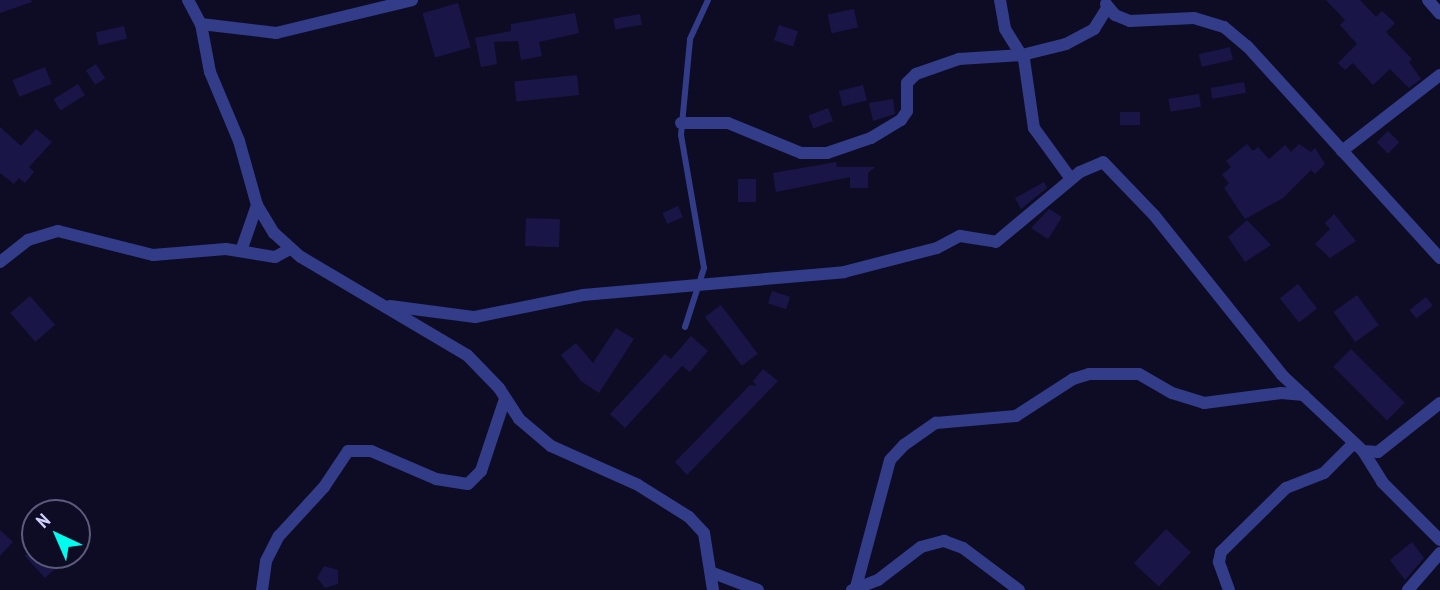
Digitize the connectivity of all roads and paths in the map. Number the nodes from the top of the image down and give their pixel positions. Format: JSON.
{"nodes":[{"id":1,"x":188,"y":0,"type":"edge"},
{"id":2,"x":400,"y":0,"type":"edge"},
{"id":3,"x":412,"y":0,"type":"edge"},
{"id":4,"x":708,"y":0,"type":"edge"},
{"id":5,"x":1000,"y":0,"type":"edge"},
{"id":6,"x":1428,"y":0,"type":"edge"},
{"id":7,"x":1106,"y":4,"type":"edge"},
{"id":8,"x":1440,"y":14,"type":"edge"},
{"id":9,"x":201,"y":24,"type":"junction"},
{"id":10,"x":1022,"y":55,"type":"junction"},
{"id":11,"x":1440,"y":75,"type":"edge"},
{"id":12,"x":681,"y":123,"type":"junction"},
{"id":13,"x":1342,"y":151,"type":"junction"},
{"id":14,"x":1071,"y":179,"type":"junction"},
{"id":15,"x":257,"y":205,"type":"junction"},
{"id":16,"x":290,"y":249,"type":"junction"},
{"id":17,"x":241,"y":251,"type":"junction"},
{"id":18,"x":1440,"y":258,"type":"edge"},
{"id":19,"x":0,"y":262,"type":"edge"},
{"id":20,"x":701,"y":283,"type":"junction"},
{"id":21,"x":390,"y":306,"type":"junction"},
{"id":22,"x":685,"y":327,"type":"dead end"},
{"id":23,"x":1308,"y":396,"type":"junction"},
{"id":24,"x":505,"y":399,"type":"junction"},
{"id":25,"x":1440,"y":403,"type":"edge"},
{"id":26,"x":1358,"y":447,"type":"junction"},
{"id":27,"x":1440,"y":540,"type":"edge"},
{"id":28,"x":1440,"y":552,"type":"edge"},
{"id":29,"x":713,"y":573,"type":"junction"},
{"id":30,"x":854,"y":588,"type":"edge"},
{"id":31,"x":262,"y":590,"type":"edge"},
{"id":32,"x":713,"y":590,"type":"edge"},
{"id":33,"x":758,"y":590,"type":"edge"},
{"id":34,"x":1019,"y":590,"type":"edge"},
{"id":35,"x":1229,"y":590,"type":"edge"},
{"id":36,"x":1408,"y":590,"type":"edge"}],
"edges":[{"from":1,"to":9,"type":"street"},
{"from":2,"to":9,"type":"street"},
{"from":3,"to":9,"type":"street"},
{"from":4,"to":12,"type":"lane"},
{"from":5,"to":10,"type":"street"},
{"from":6,"to":8,"type":"street"},
{"from":7,"to":10,"type":"street"},
{"from":7,"to":13,"type":"street"},
{"from":9,"to":15,"type":"street"},
{"from":10,"to":12,"type":"street"},
{"from":10,"to":14,"type":"street"},
{"from":11,"to":13,"type":"street"},
{"from":12,"to":20,"type":"lane"},
{"from":13,"to":18,"type":"street"},
{"from":14,"to":20,"type":"street"},
{"from":14,"to":23,"type":"street"},
{"from":15,"to":16,"type":"street"},
{"from":15,"to":17,"type":"street"},
{"from":16,"to":17,"type":"street"},
{"from":16,"to":21,"type":"street"},
{"from":17,"to":19,"type":"street"},
{"from":20,"to":21,"type":"street"},
{"from":20,"to":22,"type":"lane"},
{"from":21,"to":24,"type":"street"},
{"from":23,"to":26,"type":"street"},
{"from":23,"to":30,"type":"street"},
{"from":24,"to":29,"type":"street"},
{"from":24,"to":31,"type":"street"},
{"from":25,"to":26,"type":"street"},
{"from":26,"to":27,"type":"street"},
{"from":26,"to":35,"type":"street"},
{"from":28,"to":36,"type":"street"},
{"from":29,"to":32,"type":"street"},
{"from":29,"to":33,"type":"street"},
{"from":30,"to":34,"type":"street"}]}
